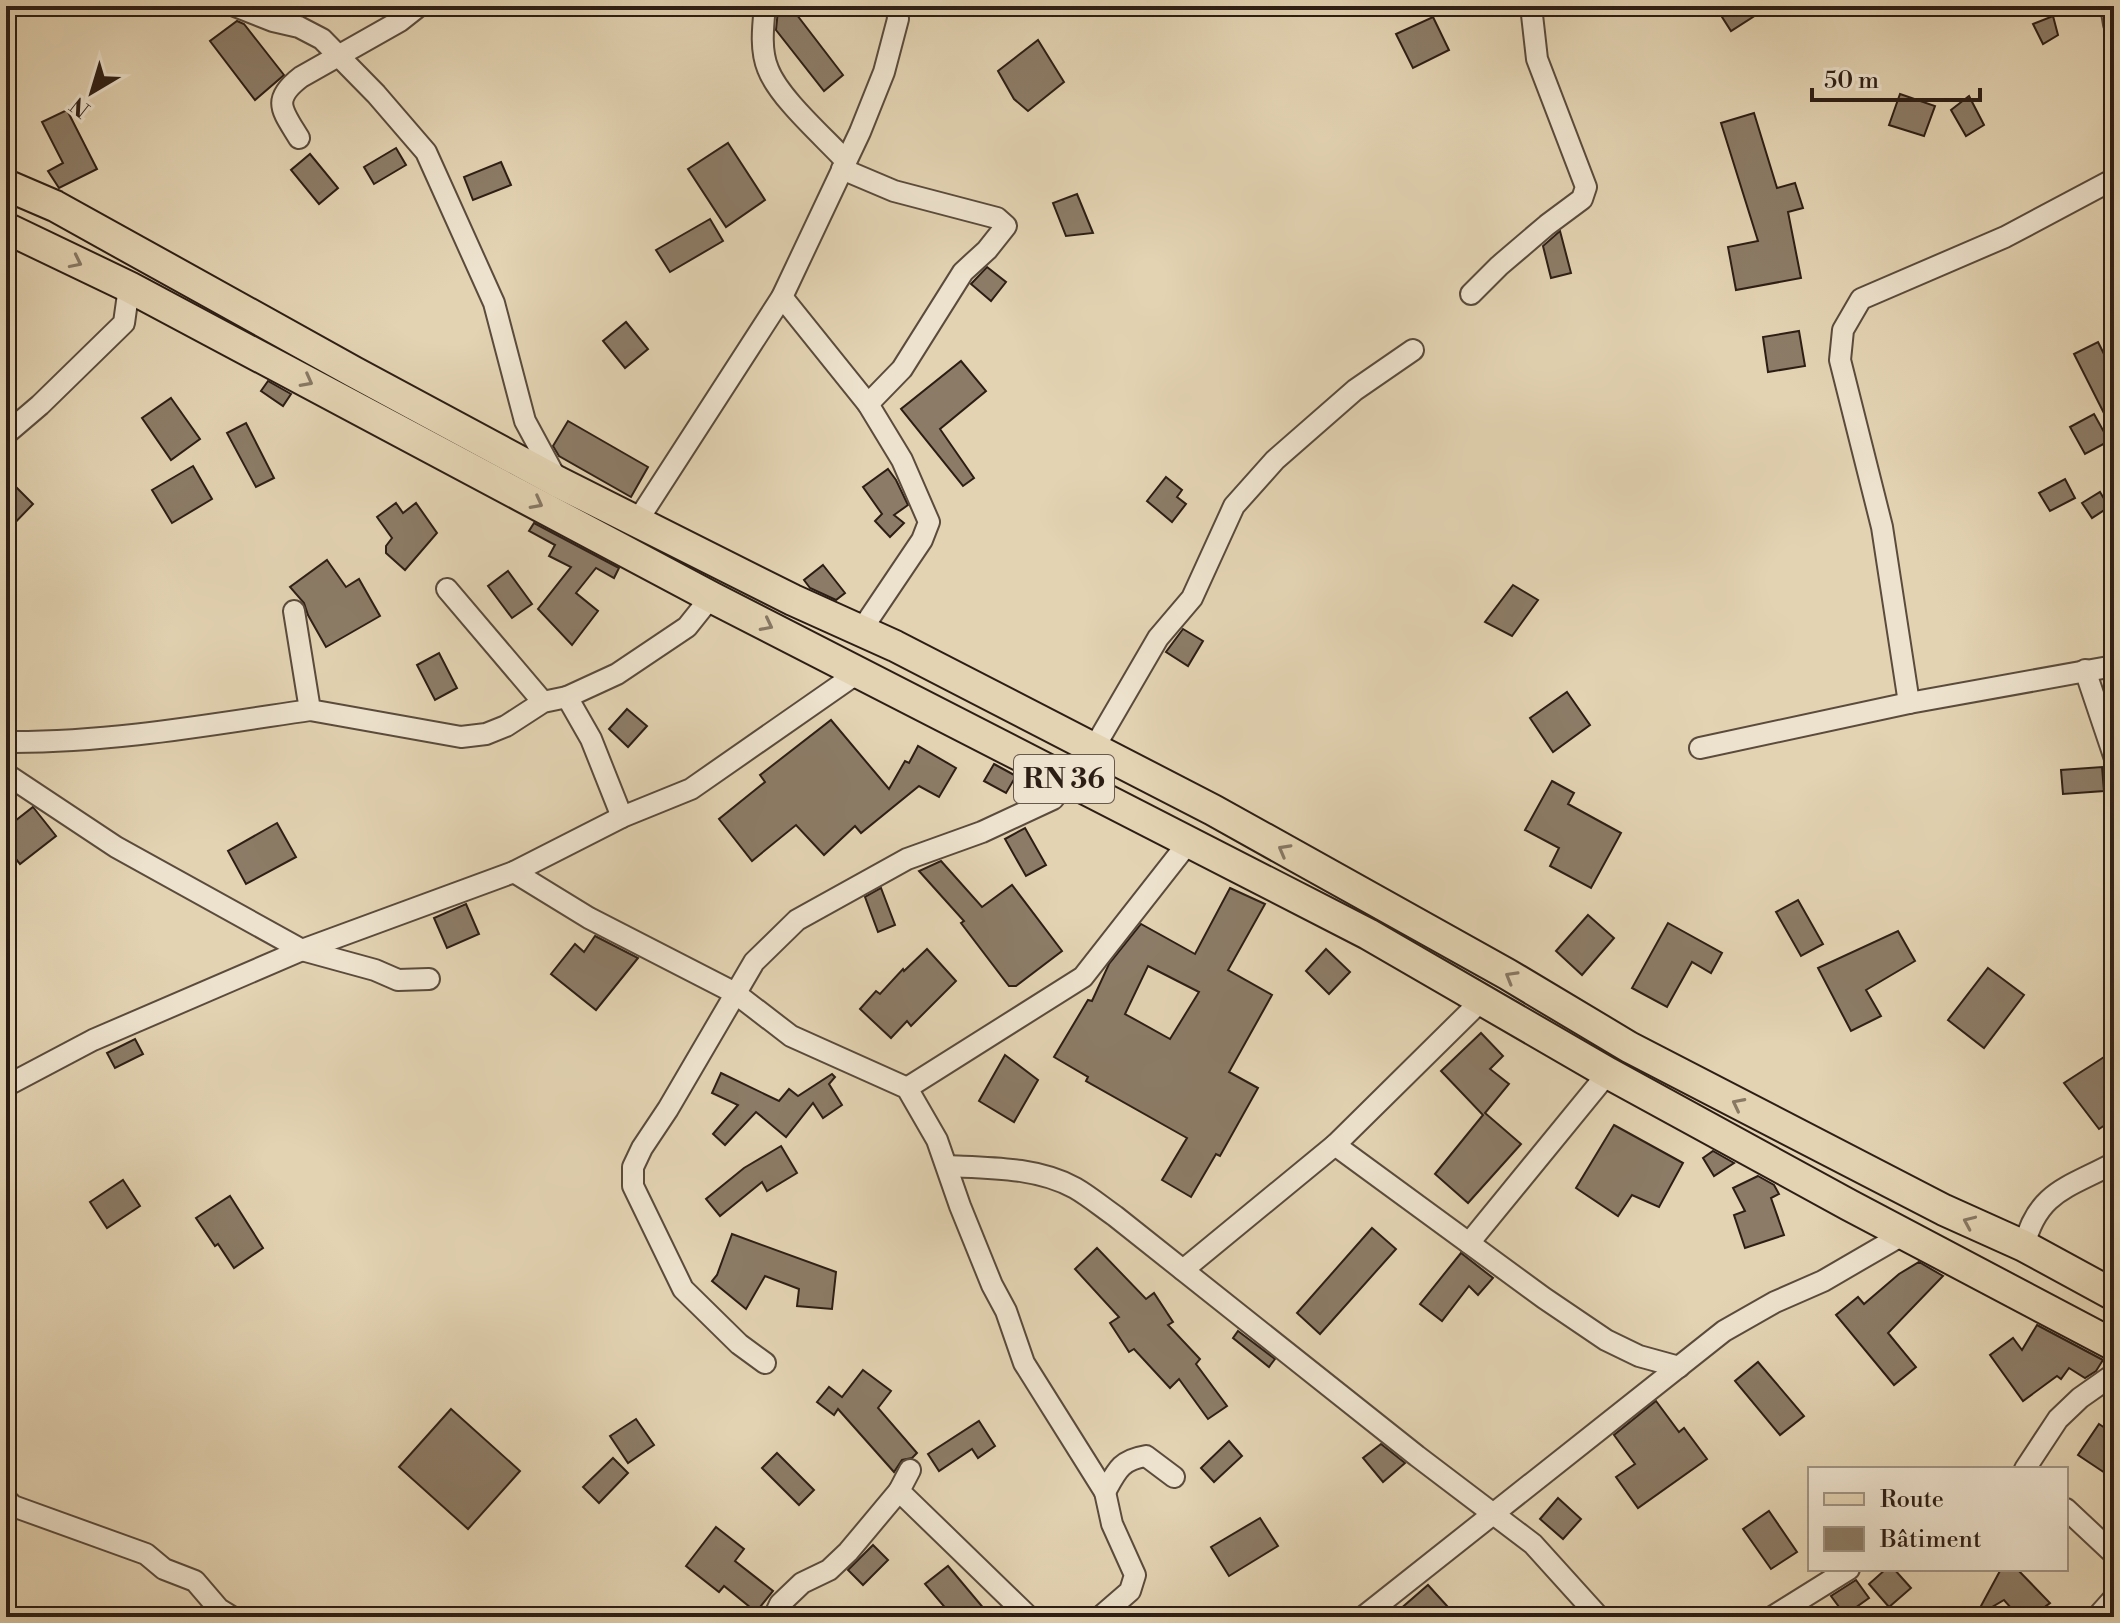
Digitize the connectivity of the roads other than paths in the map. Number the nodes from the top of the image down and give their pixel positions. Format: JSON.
{"nodes":[{"id":1,"x":235,"y":6,"type":"edge"},
{"id":2,"x":419,"y":6,"type":"edge"},
{"id":3,"x":765,"y":6,"type":"edge"},
{"id":4,"x":897,"y":6,"type":"edge"},
{"id":5,"x":1531,"y":6,"type":"edge"},
{"id":6,"x":2111,"y":6,"type":"edge"},
{"id":7,"x":2114,"y":24,"type":"edge"},
{"id":8,"x":339,"y":56,"type":"junction"},
{"id":9,"x":299,"y":138,"type":"dead end"},
{"id":10,"x":844,"y":165,"type":"junction"},
{"id":11,"x":2114,"y":179,"type":"edge"},
{"id":12,"x":6,"y":185,"type":"edge"},
{"id":13,"x":6,"y":228,"type":"edge"},
{"id":14,"x":129,"y":287,"type":"junction"},
{"id":15,"x":1471,"y":294,"type":"dead end"},
{"id":16,"x":782,"y":297,"type":"junction"},
{"id":17,"x":1413,"y":350,"type":"dead end"},
{"id":18,"x":868,"y":404,"type":"junction"},
{"id":19,"x":6,"y":434,"type":"edge"},
{"id":20,"x":558,"y":482,"type":"junction"},
{"id":21,"x":636,"y":523,"type":"junction"},
{"id":22,"x":447,"y":589,"type":"dead end"},
{"id":23,"x":711,"y":597,"type":"junction"},
{"id":24,"x":294,"y":611,"type":"dead end"},
{"id":25,"x":860,"y":632,"type":"junction"},
{"id":26,"x":2114,"y":666,"type":"edge"},
{"id":27,"x":2085,"y":670,"type":"junction"},
{"id":28,"x":859,"y":672,"type":"junction"},
{"id":29,"x":567,"y":697,"type":"junction"},
{"id":30,"x":543,"y":702,"type":"junction"},
{"id":31,"x":1909,"y":703,"type":"junction"},
{"id":32,"x":310,"y":710,"type":"junction"},
{"id":33,"x":6,"y":742,"type":"edge"},
{"id":34,"x":1094,"y":748,"type":"junction"},
{"id":35,"x":1700,"y":748,"type":"dead end"},
{"id":36,"x":2114,"y":756,"type":"edge"},
{"id":37,"x":6,"y":774,"type":"edge"},
{"id":38,"x":1067,"y":781,"type":"junction"},
{"id":39,"x":622,"y":817,"type":"junction"},
{"id":40,"x":1188,"y":843,"type":"junction"},
{"id":41,"x":514,"y":872,"type":"junction"},
{"id":42,"x":302,"y":950,"type":"junction"},
{"id":43,"x":429,"y":979,"type":"dead end"},
{"id":44,"x":735,"y":993,"type":"junction"},
{"id":45,"x":1483,"y":999,"type":"junction"},
{"id":46,"x":1608,"y":1073,"type":"junction"},
{"id":47,"x":6,"y":1086,"type":"edge"},
{"id":48,"x":907,"y":1088,"type":"junction"},
{"id":49,"x":1335,"y":1145,"type":"junction"},
{"id":50,"x":2114,"y":1163,"type":"edge"},
{"id":51,"x":947,"y":1166,"type":"junction"},
{"id":52,"x":1904,"y":1234,"type":"junction"},
{"id":53,"x":1469,"y":1243,"type":"junction"},
{"id":54,"x":2024,"y":1246,"type":"junction"},
{"id":55,"x":1183,"y":1270,"type":"junction"},
{"id":56,"x":2114,"y":1295,"type":"edge"},
{"id":57,"x":2114,"y":1345,"type":"edge"},
{"id":58,"x":765,"y":1363,"type":"dead end"},
{"id":59,"x":1679,"y":1367,"type":"junction"},
{"id":60,"x":2114,"y":1374,"type":"edge"},
{"id":61,"x":2025,"y":1467,"type":"edge"},
{"id":62,"x":910,"y":1470,"type":"dead end"},
{"id":63,"x":1174,"y":1477,"type":"dead end"},
{"id":64,"x":899,"y":1491,"type":"junction"},
{"id":65,"x":1105,"y":1492,"type":"junction"},
{"id":66,"x":6,"y":1499,"type":"edge"},
{"id":67,"x":2068,"y":1511,"type":"edge"},
{"id":68,"x":1494,"y":1514,"type":"junction"},
{"id":69,"x":2114,"y":1554,"type":"edge"},
{"id":70,"x":1846,"y":1571,"type":"edge"},
{"id":71,"x":2114,"y":1598,"type":"edge"},
{"id":72,"x":232,"y":1617,"type":"edge"},
{"id":73,"x":774,"y":1617,"type":"edge"},
{"id":74,"x":1029,"y":1617,"type":"edge"},
{"id":75,"x":1100,"y":1617,"type":"edge"},
{"id":76,"x":1363,"y":1617,"type":"edge"},
{"id":77,"x":1599,"y":1617,"type":"edge"},
{"id":78,"x":1772,"y":1617,"type":"edge"},
{"id":79,"x":2097,"y":1617,"type":"edge"}],
"edges":[{"from":1,"to":8,"type":"street"},
{"from":2,"to":8,"type":"street"},
{"from":3,"to":10,"type":"street"},
{"from":4,"to":10,"type":"street"},
{"from":5,"to":15,"type":"street"},
{"from":6,"to":7,"type":"street"},
{"from":8,"to":9,"type":"street"},
{"from":8,"to":20,"type":"street"},
{"from":10,"to":16,"type":"street"},
{"from":10,"to":18,"type":"street"},
{"from":11,"to":31,"type":"street"},
{"from":12,"to":20,"type":"main road","number":"RN 36"},
{"from":13,"to":14,"type":"main road","number":"RN 36","one_way":true},
{"from":14,"to":19,"type":"street"},
{"from":14,"to":23,"type":"main road","number":"RN 36","one_way":true},
{"from":16,"to":18,"type":"street"},
{"from":16,"to":21,"type":"street"},
{"from":17,"to":34,"type":"street"},
{"from":18,"to":25,"type":"street"},
{"from":20,"to":21,"type":"main road","number":"RN 36"},
{"from":21,"to":25,"type":"main road","number":"RN 36"},
{"from":22,"to":30,"type":"street"},
{"from":23,"to":28,"type":"main road","number":"RN 36","one_way":true},
{"from":23,"to":29,"type":"street"},
{"from":24,"to":32,"type":"street"},
{"from":25,"to":34,"type":"main road","number":"RN 36"},
{"from":26,"to":27,"type":"street"},
{"from":27,"to":31,"type":"street"},
{"from":27,"to":36,"type":"street"},
{"from":28,"to":38,"type":"main road","number":"RN 36"},
{"from":28,"to":39,"type":"street"},
{"from":29,"to":30,"type":"street"},
{"from":29,"to":39,"type":"street"},
{"from":30,"to":32,"type":"street"},
{"from":31,"to":35,"type":"street"},
{"from":32,"to":33,"type":"street"},
{"from":54,"to":34,"type":"main road","number":"RN 36","one_way":true},
{"from":37,"to":42,"type":"street"},
{"from":38,"to":40,"type":"main road","number":"RN 36"},
{"from":38,"to":44,"type":"street"},
{"from":39,"to":41,"type":"street"},
{"from":40,"to":45,"type":"main road","number":"RN 36"},
{"from":40,"to":48,"type":"street"},
{"from":41,"to":42,"type":"street"},
{"from":41,"to":44,"type":"street"},
{"from":42,"to":43,"type":"street"},
{"from":42,"to":47,"type":"street"},
{"from":44,"to":48,"type":"street"},
{"from":44,"to":58,"type":"street"},
{"from":45,"to":46,"type":"main road","number":"RN 36"},
{"from":45,"to":49,"type":"street"},
{"from":46,"to":52,"type":"main road","number":"RN 36"},
{"from":46,"to":53,"type":"street"},
{"from":48,"to":51,"type":"street"},
{"from":49,"to":53,"type":"street"},
{"from":49,"to":55,"type":"street"},
{"from":50,"to":54,"type":"street"},
{"from":51,"to":55,"type":"street"},
{"from":51,"to":65,"type":"street"},
{"from":52,"to":57,"type":"main road","number":"RN 36"},
{"from":52,"to":59,"type":"street"},
{"from":53,"to":59,"type":"street"},
{"from":54,"to":56,"type":"main road","number":"RN 36"},
{"from":55,"to":68,"type":"street"},
{"from":59,"to":68,"type":"street"},
{"from":60,"to":61,"type":"street"},
{"from":62,"to":64,"type":"street"},
{"from":63,"to":65,"type":"street"},
{"from":64,"to":73,"type":"street"},
{"from":64,"to":74,"type":"street"},
{"from":65,"to":75,"type":"street"},
{"from":66,"to":72,"type":"street"},
{"from":67,"to":69,"type":"street"},
{"from":68,"to":76,"type":"street"},
{"from":68,"to":77,"type":"street"},
{"from":70,"to":78,"type":"street"},
{"from":71,"to":79,"type":"street"}]}
